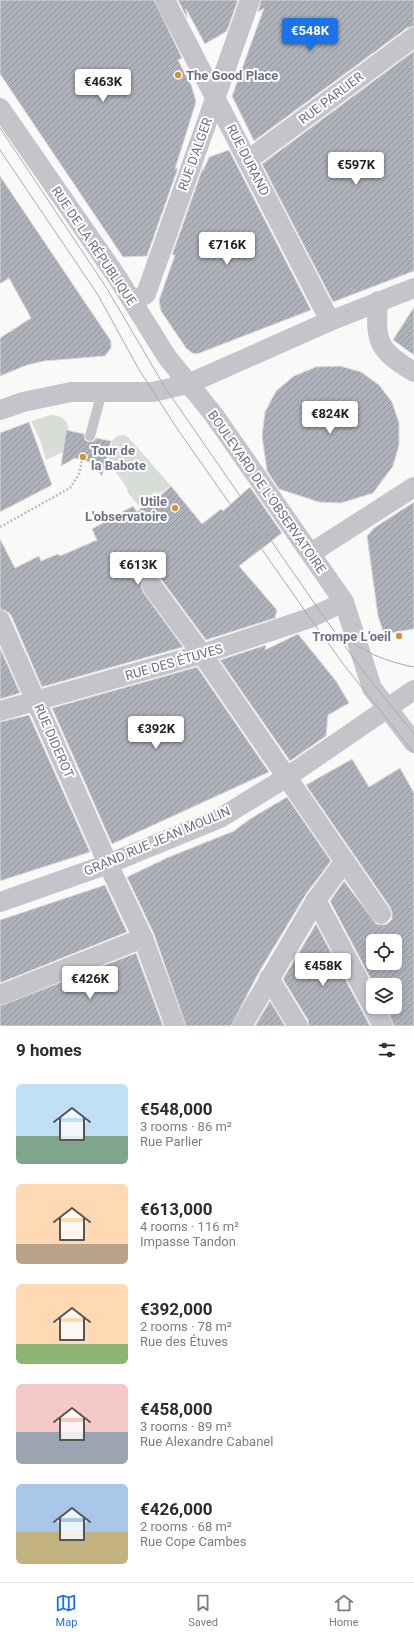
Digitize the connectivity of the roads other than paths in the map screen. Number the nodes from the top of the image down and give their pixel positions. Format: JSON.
{"nodes":[{"id":1,"x":165,"y":0,"type":"edge"},
{"id":2,"x":250,"y":0,"type":"edge"},
{"id":3,"x":414,"y":37,"type":"edge"},
{"id":4,"x":215,"y":97,"type":"junction"},
{"id":5,"x":0,"y":108,"type":"edge"},
{"id":6,"x":248,"y":160,"type":"junction"},
{"id":7,"x":414,"y":288,"type":"edge"},
{"id":8,"x":378,"y":301,"type":"junction"},
{"id":9,"x":133,"y":302,"type":"junction"},
{"id":10,"x":330,"y":321,"type":"junction"},
{"id":11,"x":414,"y":372,"type":"edge"},
{"id":12,"x":188,"y":384,"type":"junction"},
{"id":13,"x":102,"y":392,"type":"junction"},
{"id":14,"x":0,"y":410,"type":"edge"},
{"id":15,"x":90,"y":436,"type":"dead end"},
{"id":16,"x":414,"y":487,"type":"edge"},
{"id":17,"x":311,"y":553,"type":"junction"},
{"id":18,"x":152,"y":586,"type":"dead end"},
{"id":19,"x":344,"y":602,"type":"junction"},
{"id":20,"x":0,"y":620,"type":"edge"},
{"id":21,"x":202,"y":654,"type":"junction"},
{"id":22,"x":409,"y":693,"type":"edge"},
{"id":23,"x":37,"y":701,"type":"junction"},
{"id":24,"x":388,"y":709,"type":"junction"},
{"id":25,"x":0,"y":711,"type":"edge"},
{"id":26,"x":414,"y":743,"type":"edge"},
{"id":27,"x":287,"y":777,"type":"junction"},
{"id":28,"x":345,"y":861,"type":"junction"},
{"id":29,"x":108,"y":864,"type":"junction"},
{"id":30,"x":316,"y":900,"type":"junction"},
{"id":31,"x":0,"y":902,"type":"edge"},
{"id":32,"x":381,"y":914,"type":"dead end"},
{"id":33,"x":143,"y":938,"type":"junction"},
{"id":34,"x":269,"y":978,"type":"junction"},
{"id":35,"x":0,"y":995,"type":"edge"},
{"id":36,"x":175,"y":1026,"type":"edge"},
{"id":37,"x":242,"y":1026,"type":"edge"},
{"id":38,"x":298,"y":1026,"type":"edge"},
{"id":39,"x":383,"y":1026,"type":"edge"}],
"edges":[{"from":1,"to":4,"type":"street","name":"RUE DURAND"},
{"from":2,"to":4,"type":"street","name":"RUE D'ALGER"},
{"from":3,"to":6,"type":"street","name":"RUE PARLIER"},
{"from":4,"to":6,"type":"street","name":"RUE DURAND"},
{"from":4,"to":9,"type":"street","name":"RUE D'ALGER"},
{"from":5,"to":9,"type":"street","name":"RUE DE LA RÉPUBLIQUE"},
{"from":6,"to":10,"type":"street","name":"RUE DURAND"},
{"from":7,"to":8,"type":"street"},
{"from":8,"to":10,"type":"street"},
{"from":8,"to":11,"type":"street"},
{"from":9,"to":12,"type":"street","name":"RUE DE LA RÉPUBLIQUE"},
{"from":10,"to":12,"type":"street"},
{"from":12,"to":13,"type":"street"},
{"from":12,"to":17,"type":"street","name":"BOULEVARD DE L'OBSERVATOIRE"},
{"from":13,"to":14,"type":"street"},
{"from":13,"to":15,"type":"lane"},
{"from":16,"to":17,"type":"street"},
{"from":17,"to":19,"type":"street","name":"BOULEVARD DE L'OBSERVATOIRE"},
{"from":18,"to":21,"type":"street"},
{"from":19,"to":21,"type":"street","name":"RUE DES ÉTUVES"},
{"from":19,"to":24,"type":"street","name":"BOULEVARD DE L'OBSERVATOIRE"},
{"from":20,"to":23,"type":"street","name":"RUE DIDEROT"},
{"from":21,"to":23,"type":"street","name":"RUE DES ÉTUVES"},
{"from":21,"to":27,"type":"street"},
{"from":22,"to":24,"type":"street","name":"GRAND RUE JEAN MOULIN"},
{"from":23,"to":25,"type":"street","name":"RUE DES ÉTUVES"},
{"from":23,"to":29,"type":"street","name":"RUE DIDEROT"},
{"from":24,"to":26,"type":"street","name":"BOULEVARD DE L'OBSERVATOIRE"},
{"from":24,"to":27,"type":"street","name":"GRAND RUE JEAN MOULIN"},
{"from":27,"to":28,"type":"street"},
{"from":27,"to":29,"type":"street","name":"GRAND RUE JEAN MOULIN"},
{"from":28,"to":30,"type":"street"},
{"from":28,"to":32,"type":"street"},
{"from":29,"to":31,"type":"street","name":"GRAND RUE JEAN MOULIN"},
{"from":29,"to":33,"type":"street","name":"RUE DIDEROT"},
{"from":30,"to":34,"type":"street"},
{"from":30,"to":39,"type":"street"},
{"from":33,"to":35,"type":"street"},
{"from":33,"to":36,"type":"street","name":"RUE DIDEROT"},
{"from":34,"to":37,"type":"street"},
{"from":34,"to":38,"type":"street"}]}
